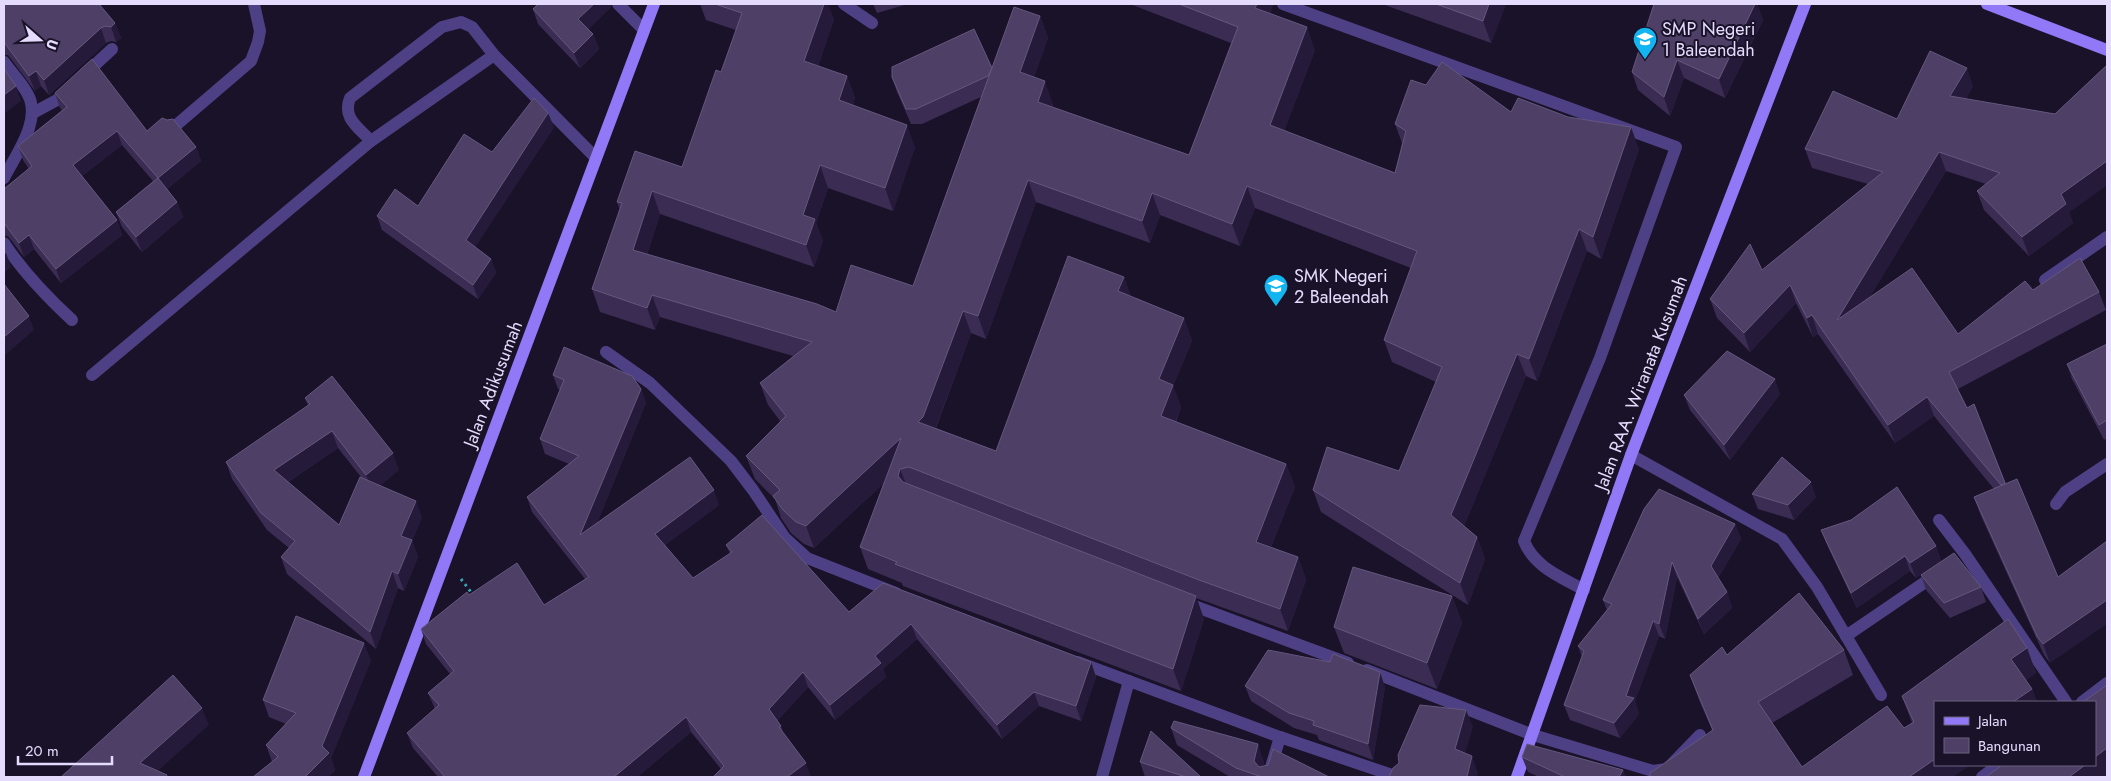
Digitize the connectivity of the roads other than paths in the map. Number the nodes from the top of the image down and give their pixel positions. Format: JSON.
{"nodes":[{"id":1,"x":254,"y":4,"type":"edge"},
{"id":2,"x":618,"y":4,"type":"edge"},
{"id":3,"x":654,"y":4,"type":"edge"},
{"id":4,"x":844,"y":4,"type":"edge"},
{"id":5,"x":1283,"y":4,"type":"edge"},
{"id":6,"x":1805,"y":4,"type":"edge"},
{"id":7,"x":1987,"y":4,"type":"edge"},
{"id":8,"x":872,"y":23,"type":"dead end"},
{"id":9,"x":644,"y":30,"type":"junction"},
{"id":10,"x":112,"y":49,"type":"dead end"},
{"id":11,"x":2107,"y":50,"type":"edge"},
{"id":12,"x":494,"y":55,"type":"junction"},
{"id":13,"x":4,"y":62,"type":"edge"},
{"id":14,"x":33,"y":113,"type":"junction"},
{"id":15,"x":174,"y":127,"type":"edge"},
{"id":16,"x":371,"y":141,"type":"junction"},
{"id":17,"x":596,"y":158,"type":"junction"},
{"id":18,"x":4,"y":178,"type":"edge"},
{"id":19,"x":2107,"y":237,"type":"edge"},
{"id":20,"x":4,"y":243,"type":"edge"},
{"id":21,"x":2045,"y":280,"type":"edge"},
{"id":22,"x":72,"y":320,"type":"dead end"},
{"id":23,"x":606,"y":352,"type":"dead end"},
{"id":24,"x":92,"y":375,"type":"dead end"},
{"id":25,"x":1631,"y":455,"type":"junction"},
{"id":26,"x":2107,"y":464,"type":"edge"},
{"id":27,"x":2056,"y":504,"type":"dead end"},
{"id":28,"x":1939,"y":520,"type":"dead end"},
{"id":29,"x":1957,"y":560,"type":"junction"},
{"id":30,"x":1584,"y":590,"type":"junction"},
{"id":31,"x":907,"y":597,"type":"edge"},
{"id":32,"x":1177,"y":600,"type":"edge"},
{"id":33,"x":1846,"y":636,"type":"junction"},
{"id":34,"x":1064,"y":657,"type":"edge"},
{"id":35,"x":1129,"y":681,"type":"junction"},
{"id":36,"x":2107,"y":683,"type":"edge"},
{"id":37,"x":1881,"y":695,"type":"dead end"},
{"id":38,"x":2065,"y":701,"type":"edge"},
{"id":39,"x":2083,"y":701,"type":"edge"},
{"id":40,"x":1533,"y":735,"type":"junction"},
{"id":41,"x":1700,"y":735,"type":"dead end"},
{"id":42,"x":1280,"y":736,"type":"junction"},
{"id":43,"x":1997,"y":766,"type":"edge"},
{"id":44,"x":364,"y":777,"type":"edge"},
{"id":45,"x":1102,"y":777,"type":"edge"},
{"id":46,"x":1268,"y":777,"type":"edge"},
{"id":47,"x":1398,"y":777,"type":"edge"},
{"id":48,"x":1516,"y":777,"type":"edge"},
{"id":49,"x":1982,"y":777,"type":"edge"}],
"edges":[{"from":1,"to":15,"type":"street"},
{"from":2,"to":9,"type":"street"},
{"from":3,"to":9,"type":"main road","name":"Jalan Adikusumah"},
{"from":4,"to":8,"type":"street"},
{"from":5,"to":30,"type":"street"},
{"from":6,"to":25,"type":"main road","name":"Jalan RAA. Wiranata Kusumah"},
{"from":7,"to":11,"type":"main road"},
{"from":9,"to":17,"type":"main road","name":"Jalan Adikusumah"},
{"from":10,"to":14,"type":"street"},
{"from":12,"to":16,"type":"street"},
{"from":12,"to":16,"type":"street"},
{"from":12,"to":17,"type":"street"},
{"from":13,"to":14,"type":"street"},
{"from":14,"to":18,"type":"street"},
{"from":16,"to":24,"type":"street"},
{"from":17,"to":44,"type":"main road","name":"Jalan Adikusumah"},
{"from":19,"to":21,"type":"street"},
{"from":20,"to":22,"type":"street"},
{"from":23,"to":31,"type":"street"},
{"from":25,"to":30,"type":"main road","name":"Jalan RAA. Wiranata Kusumah"},
{"from":25,"to":33,"type":"street"},
{"from":26,"to":27,"type":"street"},
{"from":28,"to":29,"type":"street"},
{"from":29,"to":33,"type":"street"},
{"from":29,"to":38,"type":"street"},
{"from":30,"to":40,"type":"main road","name":"Jalan RAA. Wiranata Kusumah"},
{"from":32,"to":40,"type":"street"},
{"from":33,"to":37,"type":"street"},
{"from":34,"to":35,"type":"street"},
{"from":35,"to":42,"type":"street"},
{"from":35,"to":45,"type":"street"},
{"from":36,"to":39,"type":"street"},
{"from":40,"to":41,"type":"street"},
{"from":40,"to":48,"type":"main road","name":"Jalan RAA. Wiranata Kusumah"},
{"from":42,"to":46,"type":"street"},
{"from":42,"to":47,"type":"street"},
{"from":43,"to":49,"type":"street"}]}
